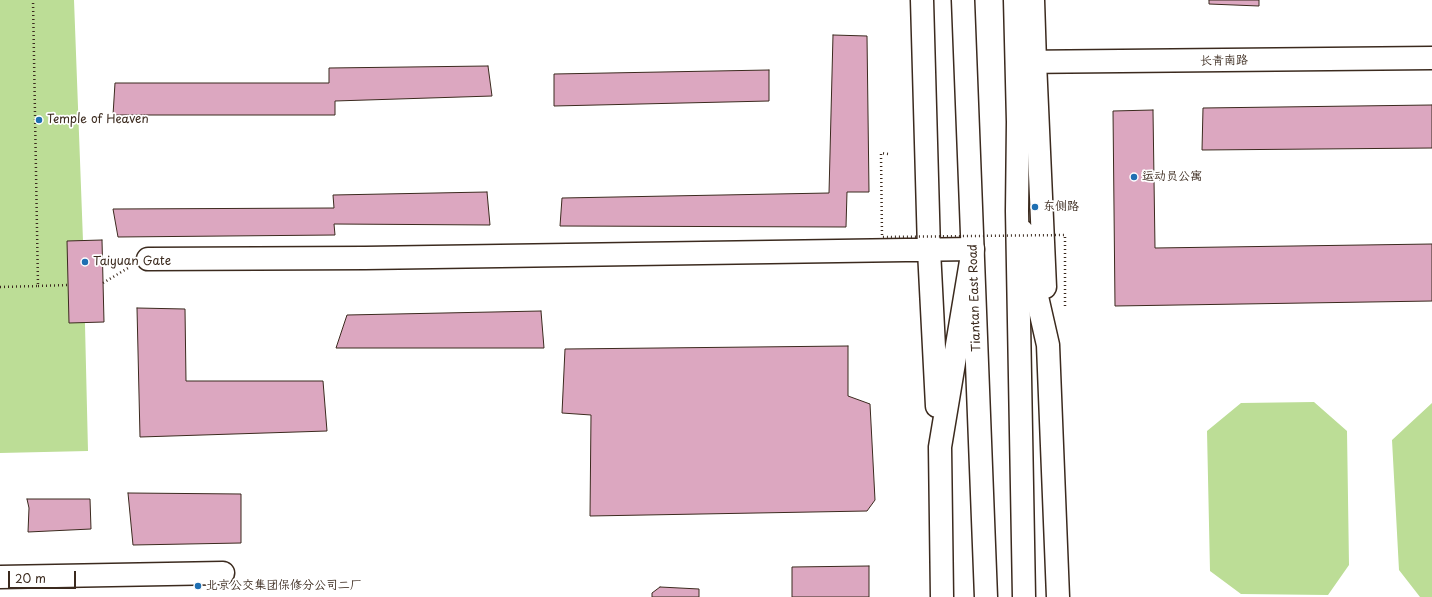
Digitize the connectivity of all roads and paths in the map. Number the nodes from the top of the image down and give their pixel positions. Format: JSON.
{"nodes":[{"id":1,"x":33,"y":0,"type":"edge"},
{"id":2,"x":922,"y":0,"type":"edge"},
{"id":3,"x":963,"y":0,"type":"edge"},
{"id":4,"x":1015,"y":0,"type":"edge"},
{"id":5,"x":1033,"y":0,"type":"edge"},
{"id":6,"x":1432,"y":58,"type":"edge"},
{"id":7,"x":1026,"y":62,"type":"junction"},
{"id":8,"x":888,"y":154,"type":"dead end"},
{"id":9,"x":1017,"y":211,"type":"junction"},
{"id":10,"x":973,"y":249,"type":"junction"},
{"id":11,"x":929,"y":250,"type":"junction"},
{"id":12,"x":148,"y":259,"type":"joint"},
{"id":13,"x":103,"y":283,"type":"dead end"},
{"id":14,"x":38,"y":286,"type":"junction"},
{"id":15,"x":68,"y":286,"type":"dead end"},
{"id":16,"x":0,"y":287,"type":"edge"},
{"id":17,"x":1064,"y":308,"type":"dead end"},
{"id":18,"x":1048,"y":345,"type":"junction"},
{"id":19,"x":940,"y":447,"type":"junction"},
{"id":20,"x":223,"y":573,"type":"dead end"},
{"id":21,"x":0,"y":577,"type":"edge"},
{"id":22,"x":942,"y":597,"type":"edge"},
{"id":23,"x":986,"y":597,"type":"edge"},
{"id":24,"x":1024,"y":597,"type":"edge"},
{"id":25,"x":1058,"y":597,"type":"edge"}],
"edges":[{"from":1,"to":14,"type":"path"},
{"from":2,"to":11,"type":"street"},
{"from":3,"to":10,"type":"street","name":"Tiantan East Road"},
{"from":4,"to":7,"type":"street"},
{"from":5,"to":7,"type":"street"},
{"from":6,"to":7,"type":"street","name":"长青南路"},
{"from":7,"to":9,"type":"street"},
{"from":7,"to":18,"type":"street"},
{"from":8,"to":17,"type":"path","bridge":true},
{"from":9,"to":18,"type":"street"},
{"from":9,"to":24,"type":"street"},
{"from":10,"to":11,"type":"street"},
{"from":10,"to":19,"type":"street"},
{"from":10,"to":23,"type":"street","name":"Tiantan East Road"},
{"from":11,"to":12,"type":"street"},
{"from":11,"to":19,"type":"street"},
{"from":12,"to":13,"type":"path"},
{"from":14,"to":15,"type":"path"},
{"from":14,"to":16,"type":"path"},
{"from":18,"to":25,"type":"street"},
{"from":19,"to":22,"type":"street"},
{"from":20,"to":21,"type":"street"}]}
